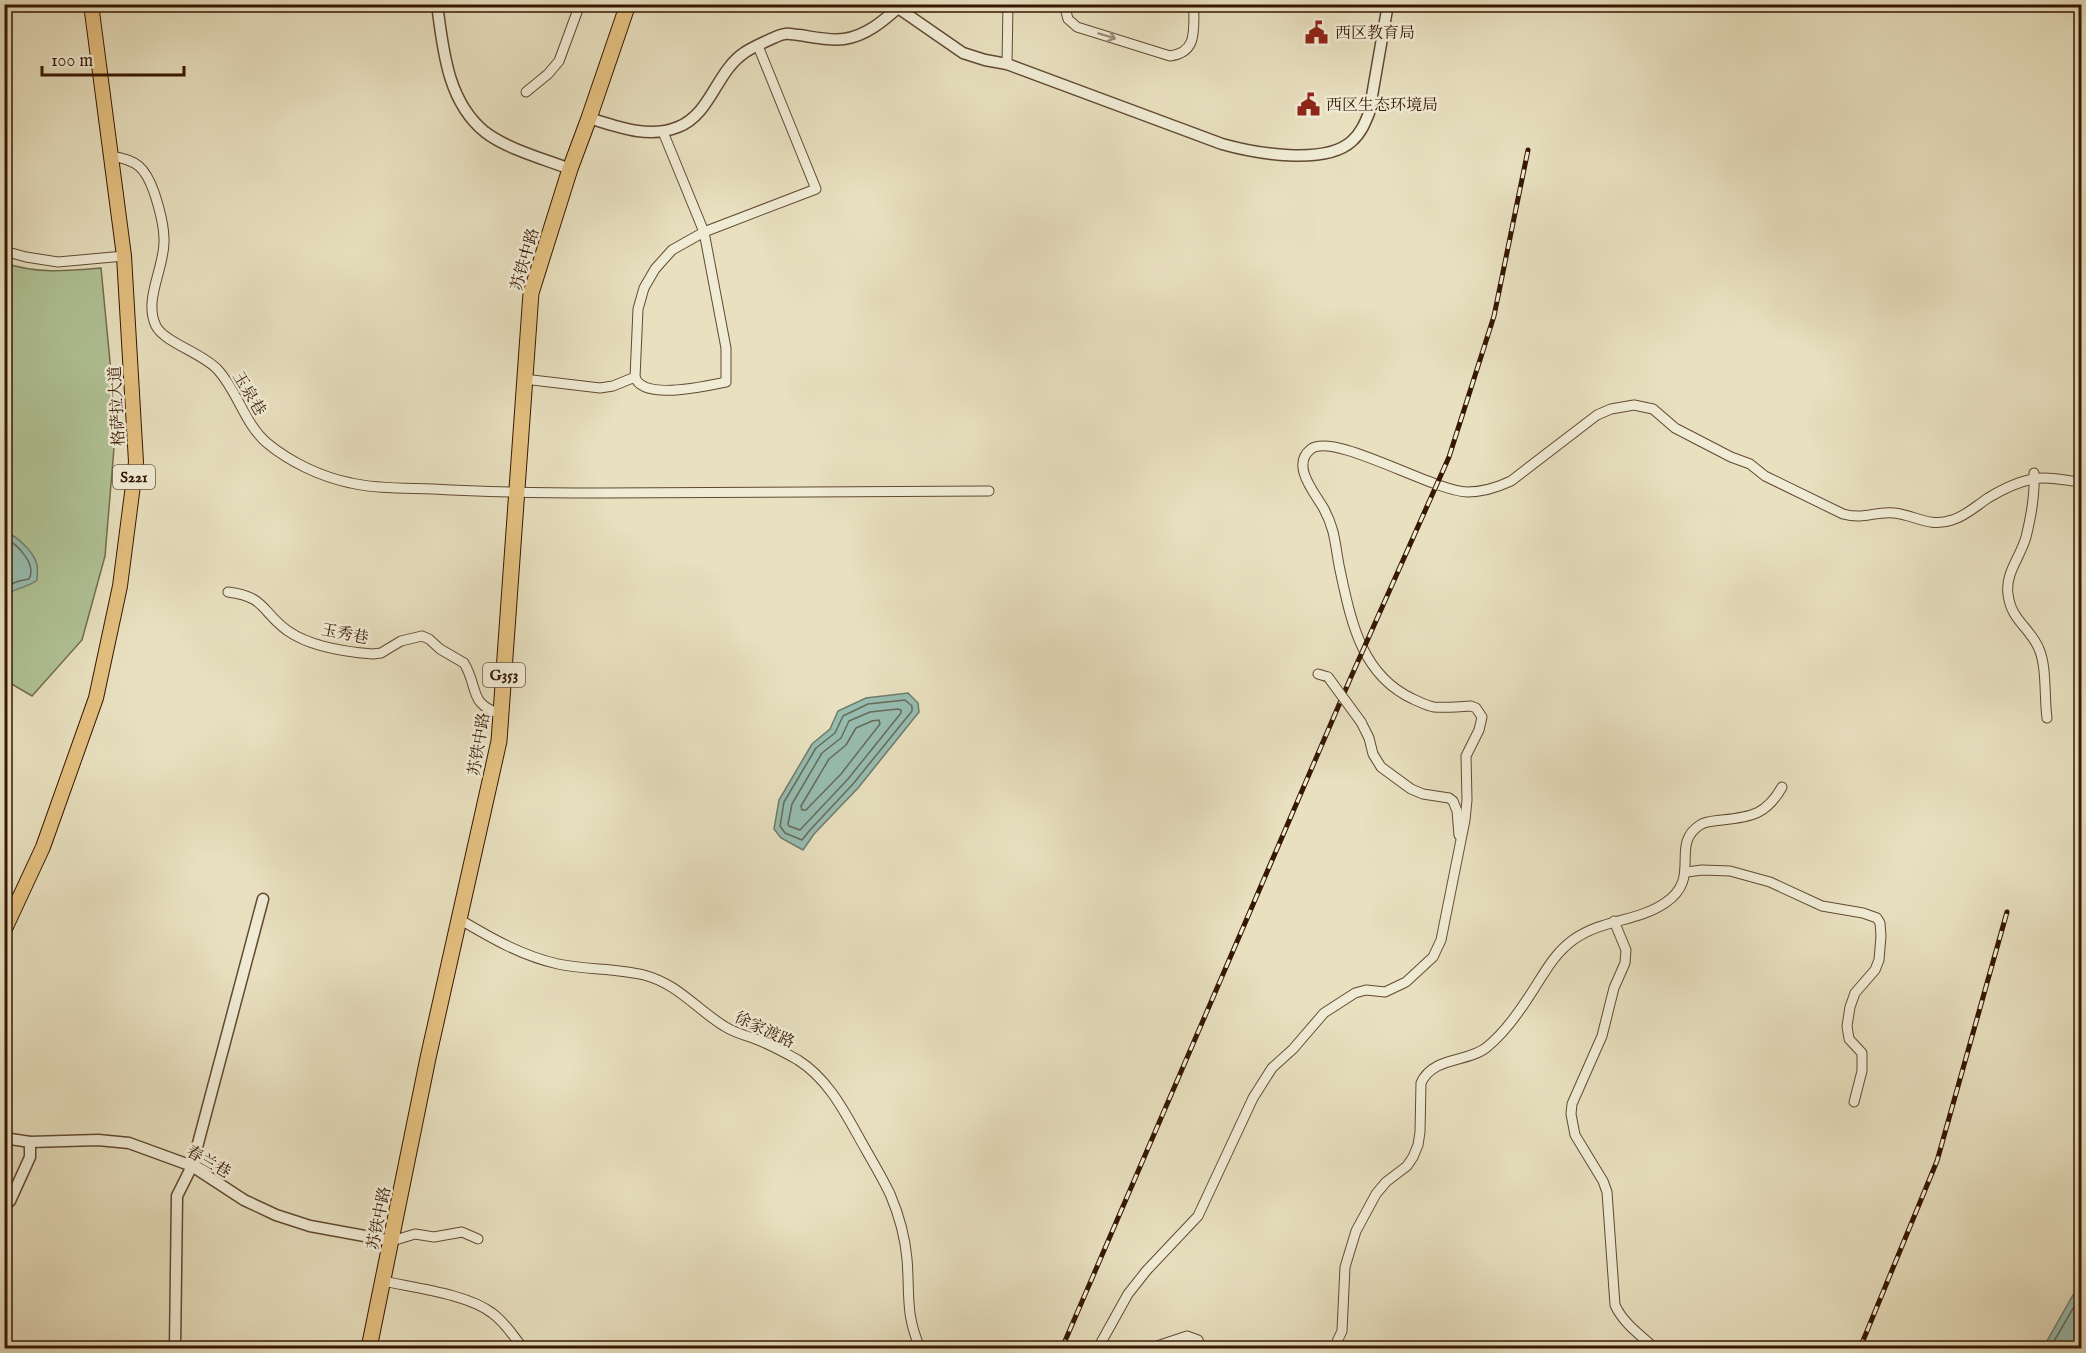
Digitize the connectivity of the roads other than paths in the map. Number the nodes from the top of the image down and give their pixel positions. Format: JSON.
{"nodes":[{"id":1,"x":91,"y":4,"type":"edge"},
{"id":2,"x":437,"y":4,"type":"edge"},
{"id":3,"x":580,"y":4,"type":"edge"},
{"id":4,"x":628,"y":4,"type":"edge"},
{"id":5,"x":1008,"y":4,"type":"edge"},
{"id":6,"x":1064,"y":4,"type":"edge"},
{"id":7,"x":1194,"y":4,"type":"edge"},
{"id":8,"x":1388,"y":4,"type":"edge"},
{"id":9,"x":899,"y":6,"type":"edge"},
{"id":10,"x":758,"y":46,"type":"junction"},
{"id":11,"x":1007,"y":64,"type":"junction"},
{"id":12,"x":526,"y":92,"type":"dead end"},
{"id":13,"x":589,"y":118,"type":"junction"},
{"id":14,"x":663,"y":132,"type":"junction"},
{"id":15,"x":111,"y":156,"type":"junction"},
{"id":16,"x":570,"y":169,"type":"junction"},
{"id":17,"x":704,"y":232,"type":"junction"},
{"id":18,"x":4,"y":251,"type":"edge"},
{"id":19,"x":124,"y":256,"type":"junction"},
{"id":20,"x":635,"y":377,"type":"junction"},
{"id":21,"x":524,"y":379,"type":"junction"},
{"id":22,"x":2034,"y":476,"type":"junction"},
{"id":23,"x":2082,"y":482,"type":"edge"},
{"id":24,"x":989,"y":491,"type":"dead end"},
{"id":25,"x":516,"y":493,"type":"junction"},
{"id":26,"x":228,"y":592,"type":"dead end"},
{"id":27,"x":1318,"y":674,"type":"dead end"},
{"id":28,"x":501,"y":714,"type":"junction"},
{"id":29,"x":2047,"y":718,"type":"dead end"},
{"id":30,"x":1782,"y":787,"type":"dead end"},
{"id":31,"x":1460,"y":846,"type":"junction"},
{"id":32,"x":1687,"y":872,"type":"junction"},
{"id":33,"x":262,"y":899,"type":"dead end"},
{"id":34,"x":459,"y":919,"type":"junction"},
{"id":35,"x":1614,"y":921,"type":"junction"},
{"id":36,"x":4,"y":931,"type":"edge"},
{"id":37,"x":1854,"y":1102,"type":"dead end"},
{"id":38,"x":4,"y":1138,"type":"edge"},
{"id":39,"x":30,"y":1142,"type":"junction"},
{"id":40,"x":192,"y":1166,"type":"junction"},
{"id":41,"x":4,"y":1206,"type":"edge"},
{"id":42,"x":478,"y":1239,"type":"dead end"},
{"id":43,"x":392,"y":1241,"type":"junction"},
{"id":44,"x":384,"y":1281,"type":"junction"},
{"id":45,"x":175,"y":1348,"type":"edge"},
{"id":46,"x":369,"y":1348,"type":"edge"},
{"id":47,"x":523,"y":1348,"type":"edge"},
{"id":48,"x":920,"y":1348,"type":"edge"},
{"id":49,"x":1098,"y":1348,"type":"edge"},
{"id":50,"x":1150,"y":1348,"type":"edge"},
{"id":51,"x":1201,"y":1348,"type":"edge"},
{"id":52,"x":1334,"y":1348,"type":"edge"},
{"id":53,"x":1655,"y":1348,"type":"edge"}],
"edges":[{"from":1,"to":15,"type":"main road","name":"格萨拉大道","number":"S221"},
{"from":2,"to":16,"type":"street"},
{"from":3,"to":12,"type":"street"},
{"from":4,"to":13,"type":"highway","name":"苏铁中路","number":"G353"},
{"from":5,"to":11,"type":"street"},
{"from":6,"to":7,"type":"street","one_way":true},
{"from":8,"to":11,"type":"street"},
{"from":9,"to":10,"type":"street"},
{"from":9,"to":11,"type":"street"},
{"from":10,"to":14,"type":"street"},
{"from":10,"to":17,"type":"street"},
{"from":13,"to":14,"type":"street"},
{"from":13,"to":16,"type":"highway","name":"苏铁中路","number":"G353"},
{"from":14,"to":17,"type":"street"},
{"from":15,"to":19,"type":"main road","name":"格萨拉大道","number":"S221"},
{"from":15,"to":25,"type":"street","name":"玉泉巷"},
{"from":16,"to":21,"type":"highway","name":"苏铁中路","number":"G353"},
{"from":17,"to":20,"type":"street"},
{"from":17,"to":20,"type":"street"},
{"from":18,"to":19,"type":"street"},
{"from":19,"to":36,"type":"main road","name":"格萨拉大道","number":"S221"},
{"from":20,"to":21,"type":"street"},
{"from":21,"to":25,"type":"highway","name":"苏铁中路","number":"G353"},
{"from":22,"to":23,"type":"street"},
{"from":22,"to":29,"type":"street"},
{"from":22,"to":31,"type":"street"},
{"from":24,"to":25,"type":"street","name":"玉泉巷"},
{"from":25,"to":28,"type":"highway","name":"苏铁中路","number":"G353"},
{"from":26,"to":28,"type":"street","name":"玉秀巷"},
{"from":27,"to":31,"type":"street","bridge":true},
{"from":28,"to":34,"type":"highway","name":"苏铁中路","number":"G353"},
{"from":30,"to":32,"type":"street"},
{"from":31,"to":49,"type":"street"},
{"from":32,"to":35,"type":"street"},
{"from":32,"to":37,"type":"street"},
{"from":33,"to":40,"type":"street"},
{"from":34,"to":43,"type":"highway","name":"苏铁中路","number":"G353"},
{"from":34,"to":48,"type":"street","name":"徐家渡路"},
{"from":35,"to":52,"type":"street"},
{"from":35,"to":53,"type":"street"},
{"from":38,"to":39,"type":"street","name":"春兰巷"},
{"from":39,"to":40,"type":"street","name":"春兰巷"},
{"from":39,"to":41,"type":"street"},
{"from":40,"to":43,"type":"street","name":"春兰巷"},
{"from":40,"to":45,"type":"street"},
{"from":42,"to":43,"type":"street"},
{"from":43,"to":44,"type":"highway","name":"苏铁中路","number":"G353"},
{"from":44,"to":46,"type":"highway","name":"苏铁中路","number":"G353"},
{"from":44,"to":47,"type":"street"},
{"from":50,"to":51,"type":"street"}]}
